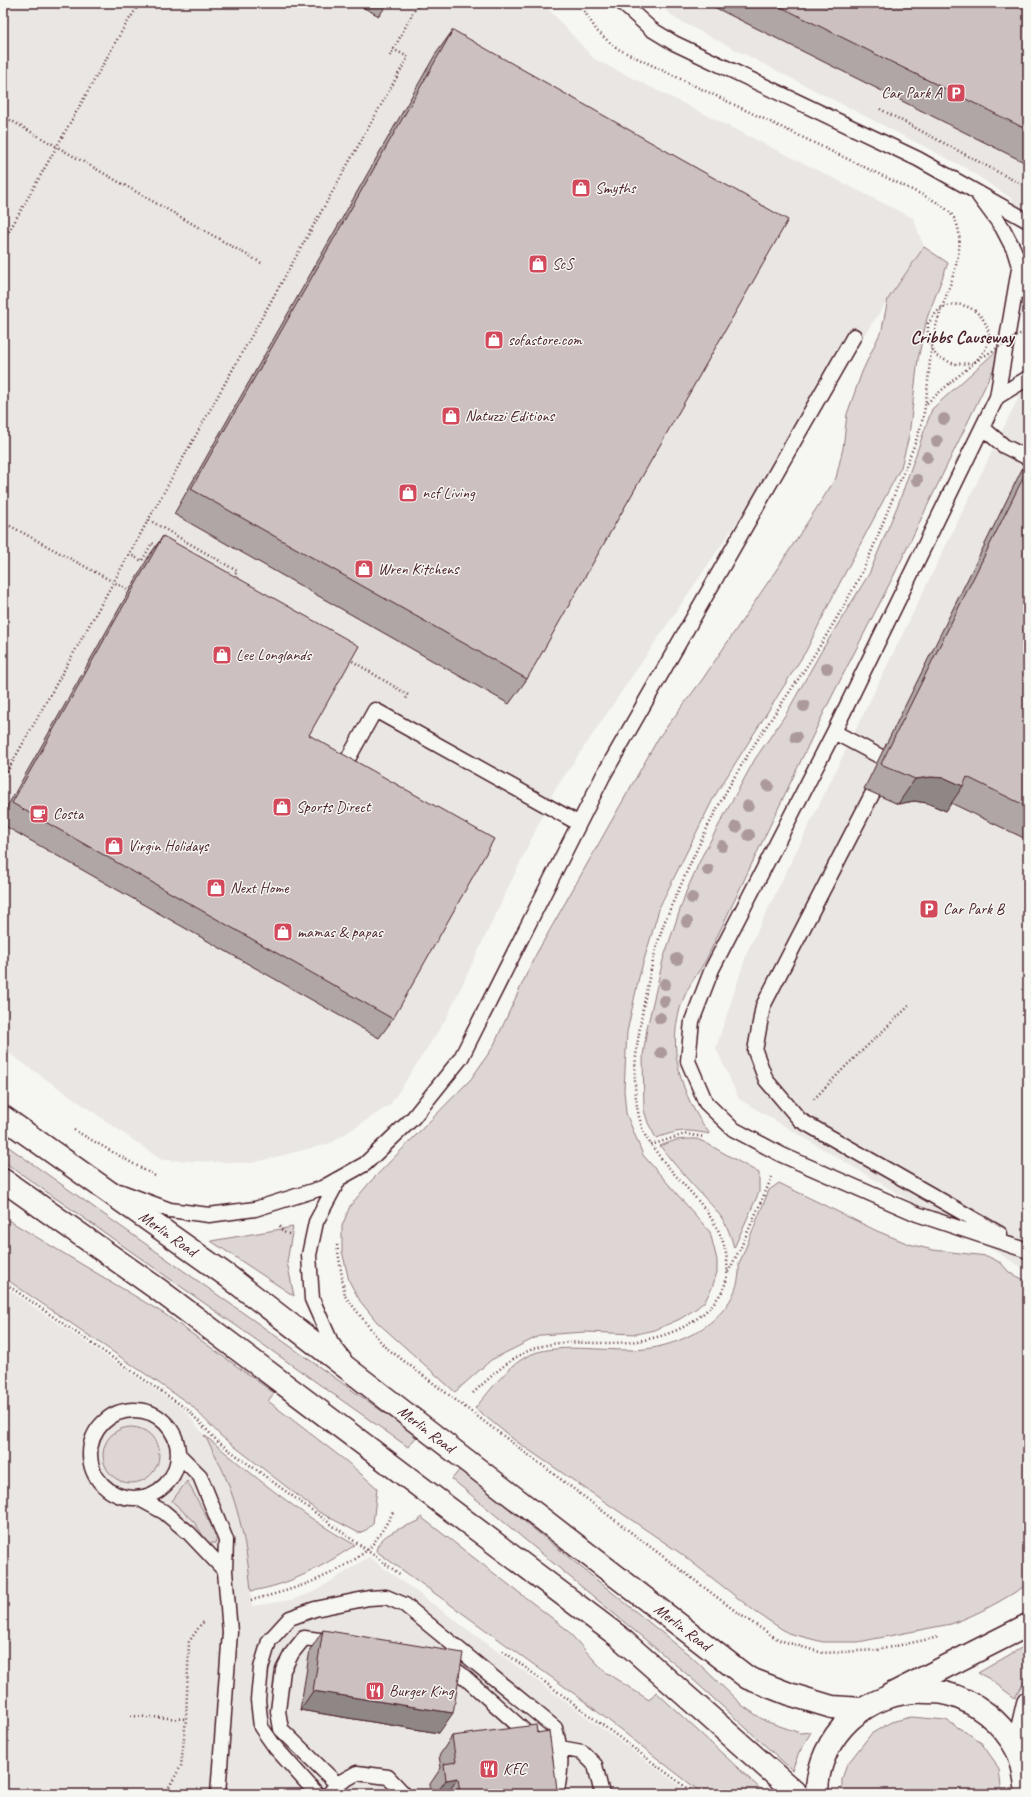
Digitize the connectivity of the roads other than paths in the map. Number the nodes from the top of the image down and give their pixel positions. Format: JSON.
{"nodes":[{"id":1,"x":622,"y":3,"type":"edge"},
{"id":2,"x":975,"y":191,"type":"junction"},
{"id":3,"x":1028,"y":221,"type":"edge"},
{"id":4,"x":1019,"y":269,"type":"junction"},
{"id":5,"x":1028,"y":295,"type":"edge"},
{"id":6,"x":854,"y":336,"type":"dead end"},
{"id":7,"x":1028,"y":378,"type":"edge"},
{"id":8,"x":997,"y":397,"type":"junction"},
{"id":9,"x":983,"y":428,"type":"junction"},
{"id":10,"x":1028,"y":458,"type":"edge"},
{"id":11,"x":834,"y":732,"type":"junction"},
{"id":12,"x":344,"y":766,"type":"edge"},
{"id":13,"x":892,"y":789,"type":"edge"},
{"id":14,"x":863,"y":812,"type":"junction"},
{"id":15,"x":578,"y":823,"type":"junction"},
{"id":16,"x":3,"y":1117,"type":"edge"},
{"id":17,"x":340,"y":1178,"type":"junction"},
{"id":18,"x":3,"y":1180,"type":"edge"},
{"id":19,"x":98,"y":1184,"type":"junction"},
{"id":20,"x":3,"y":1198,"type":"edge"},
{"id":21,"x":1027,"y":1250,"type":"edge"},
{"id":22,"x":159,"y":1290,"type":"junction"},
{"id":23,"x":354,"y":1373,"type":"junction"},
{"id":24,"x":178,"y":1454,"type":"junction"},
{"id":25,"x":138,"y":1498,"type":"junction"},
{"id":26,"x":225,"y":1571,"type":"junction"},
{"id":27,"x":1028,"y":1625,"type":"edge"},
{"id":28,"x":352,"y":1645,"type":"edge"},
{"id":29,"x":428,"y":1659,"type":"edge"},
{"id":30,"x":881,"y":1699,"type":"junction"},
{"id":31,"x":1028,"y":1703,"type":"edge"},
{"id":32,"x":862,"y":1709,"type":"junction"},
{"id":33,"x":560,"y":1747,"type":"junction"},
{"id":34,"x":1022,"y":1761,"type":"edge"},
{"id":35,"x":333,"y":1789,"type":"edge"},
{"id":36,"x":218,"y":1794,"type":"edge"},
{"id":37,"x":317,"y":1794,"type":"edge"},
{"id":38,"x":404,"y":1794,"type":"edge"},
{"id":39,"x":556,"y":1794,"type":"edge"},
{"id":40,"x":602,"y":1794,"type":"edge"},
{"id":41,"x":797,"y":1794,"type":"edge"},
{"id":42,"x":817,"y":1794,"type":"edge"},
{"id":43,"x":1027,"y":1794,"type":"edge"}],
"edges":[{"from":1,"to":2,"type":"lane"},
{"from":2,"to":3,"type":"lane"},
{"from":2,"to":4,"type":"lane"},
{"from":4,"to":5,"type":"lane"},
{"from":4,"to":8,"type":"lane"},
{"from":6,"to":15,"type":"lane"},
{"from":7,"to":8,"type":"lane"},
{"from":8,"to":9,"type":"lane"},
{"from":9,"to":10,"type":"lane"},
{"from":9,"to":11,"type":"lane"},
{"from":11,"to":14,"type":"lane"},
{"from":11,"to":21,"type":"lane"},
{"from":12,"to":15,"type":"lane"},
{"from":13,"to":14,"type":"lane"},
{"from":14,"to":21,"type":"lane"},
{"from":15,"to":17,"type":"lane"},
{"from":16,"to":19,"type":"street","name":"Merlin Road"},
{"from":17,"to":19,"type":"lane"},
{"from":17,"to":23,"type":"lane"},
{"from":18,"to":22,"type":"street"},
{"from":19,"to":23,"type":"street","name":"Merlin Road"},
{"from":20,"to":22,"type":"street"},
{"from":22,"to":41,"type":"street"},
{"from":23,"to":32,"type":"street","name":"Merlin Road"},
{"from":24,"to":25,"type":"lane"},
{"from":24,"to":25,"type":"lane"},
{"from":24,"to":26,"type":"lane"},
{"from":25,"to":26,"type":"lane"},
{"from":26,"to":36,"type":"lane"},
{"from":27,"to":30,"type":"street"},
{"from":28,"to":35,"type":"lane"},
{"from":29,"to":33,"type":"lane"},
{"from":30,"to":32,"type":"street"},
{"from":30,"to":34,"type":"street"},
{"from":31,"to":34,"type":"street"},
{"from":32,"to":42,"type":"street"},
{"from":33,"to":37,"type":"lane"},
{"from":33,"to":39,"type":"lane"},
{"from":33,"to":40,"type":"lane"},
{"from":34,"to":43,"type":"street"},
{"from":35,"to":38,"type":"lane"}]}
